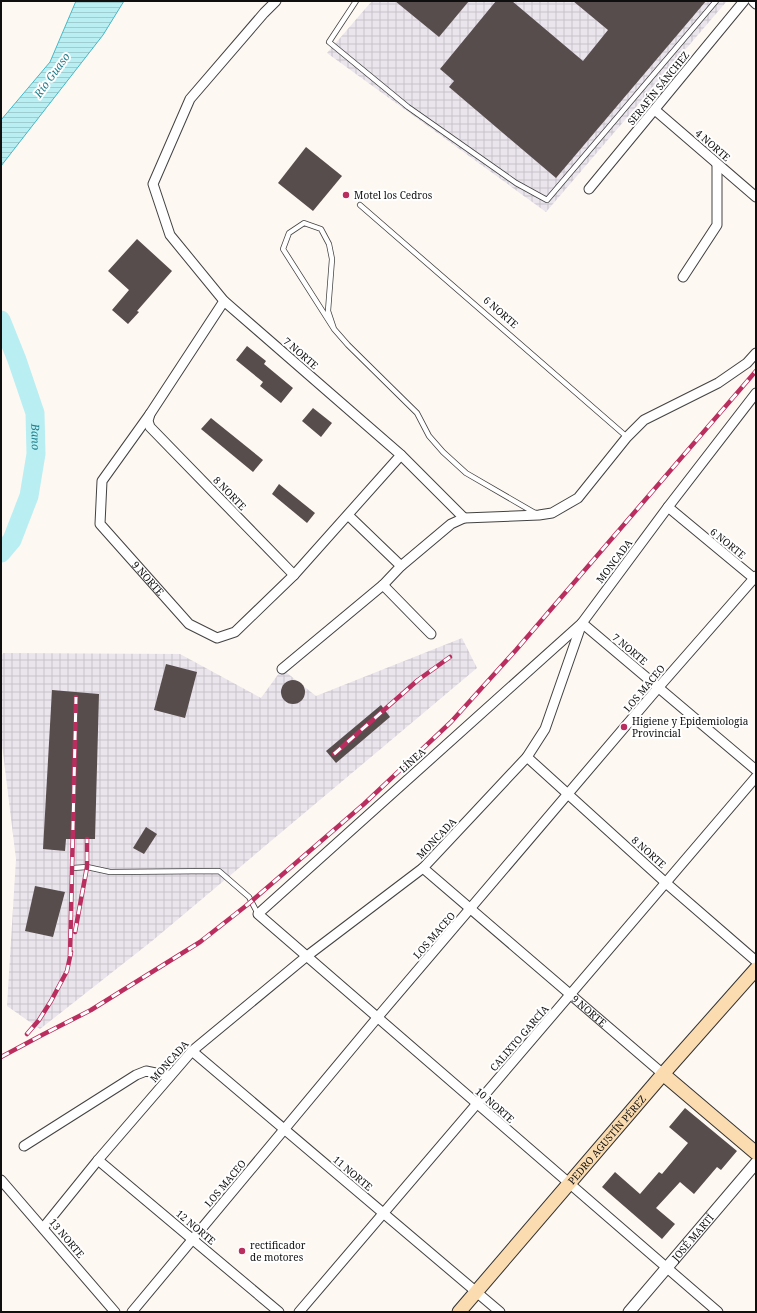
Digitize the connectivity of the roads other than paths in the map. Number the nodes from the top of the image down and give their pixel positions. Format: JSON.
{"nodes":[{"id":1,"x":276,"y":1,"type":"edge"},
{"id":2,"x":356,"y":1,"type":"edge"},
{"id":3,"x":716,"y":1,"type":"edge"},
{"id":4,"x":744,"y":1,"type":"edge"},
{"id":5,"x":753,"y":1,"type":"edge"},
{"id":6,"x":756,"y":4,"type":"edge"},
{"id":7,"x":655,"y":110,"type":"junction"},
{"id":8,"x":717,"y":164,"type":"junction"},
{"id":9,"x":589,"y":189,"type":"dead end"},
{"id":10,"x":755,"y":193,"type":"edge"},
{"id":11,"x":360,"y":205,"type":"dead end"},
{"id":12,"x":683,"y":277,"type":"dead end"},
{"id":13,"x":224,"y":301,"type":"junction"},
{"id":14,"x":334,"y":329,"type":"junction"},
{"id":15,"x":756,"y":353,"type":"edge"},
{"id":16,"x":756,"y":393,"type":"edge"},
{"id":17,"x":150,"y":414,"type":"junction"},
{"id":18,"x":627,"y":437,"type":"junction"},
{"id":19,"x":401,"y":455,"type":"junction"},
{"id":20,"x":668,"y":507,"type":"junction"},
{"id":21,"x":348,"y":515,"type":"junction"},
{"id":22,"x":540,"y":516,"type":"junction"},
{"id":23,"x":464,"y":518,"type":"junction"},
{"id":24,"x":401,"y":566,"type":"junction"},
{"id":25,"x":294,"y":575,"type":"junction"},
{"id":26,"x":755,"y":578,"type":"edge"},
{"id":27,"x":383,"y":585,"type":"junction"},
{"id":28,"x":582,"y":623,"type":"junction"},
{"id":29,"x":431,"y":634,"type":"dead end"},
{"id":30,"x":282,"y":669,"type":"dead end"},
{"id":31,"x":658,"y":688,"type":"junction"},
{"id":32,"x":528,"y":757,"type":"junction"},
{"id":33,"x":756,"y":770,"type":"edge"},
{"id":34,"x":756,"y":777,"type":"edge"},
{"id":35,"x":569,"y":794,"type":"junction"},
{"id":36,"x":73,"y":868,"type":"dead end"},
{"id":37,"x":423,"y":868,"type":"junction"},
{"id":38,"x":666,"y":883,"type":"junction"},
{"id":39,"x":470,"y":909,"type":"junction"},
{"id":40,"x":258,"y":914,"type":"junction"},
{"id":41,"x":307,"y":956,"type":"junction"},
{"id":42,"x":756,"y":962,"type":"edge"},
{"id":43,"x":756,"y":969,"type":"edge"},
{"id":44,"x":570,"y":995,"type":"junction"},
{"id":45,"x":377,"y":1018,"type":"junction"},
{"id":46,"x":192,"y":1051,"type":"junction"},
{"id":47,"x":663,"y":1074,"type":"junction"},
{"id":48,"x":170,"y":1076,"type":"junction"},
{"id":49,"x":477,"y":1104,"type":"junction"},
{"id":50,"x":285,"y":1130,"type":"junction"},
{"id":51,"x":24,"y":1146,"type":"dead end"},
{"id":52,"x":756,"y":1153,"type":"edge"},
{"id":53,"x":98,"y":1160,"type":"junction"},
{"id":54,"x":756,"y":1163,"type":"edge"},
{"id":55,"x":1,"y":1180,"type":"edge"},
{"id":56,"x":569,"y":1184,"type":"junction"},
{"id":57,"x":383,"y":1213,"type":"junction"},
{"id":58,"x":43,"y":1228,"type":"junction"},
{"id":59,"x":193,"y":1239,"type":"junction"},
{"id":60,"x":667,"y":1268,"type":"junction"},
{"id":61,"x":476,"y":1292,"type":"junction"},
{"id":62,"x":115,"y":1312,"type":"edge"},
{"id":63,"x":132,"y":1312,"type":"edge"},
{"id":64,"x":279,"y":1312,"type":"edge"},
{"id":65,"x":299,"y":1312,"type":"edge"},
{"id":66,"x":459,"y":1312,"type":"edge"},
{"id":67,"x":500,"y":1312,"type":"edge"},
{"id":68,"x":629,"y":1312,"type":"edge"},
{"id":69,"x":718,"y":1312,"type":"edge"}],
"edges":[{"from":1,"to":13,"type":"street","name":"7 NORTE"},
{"from":2,"to":3,"type":"lane"},
{"from":4,"to":7,"type":"street","name":"SERAFÍN SÁNCHEZ"},
{"from":5,"to":6,"type":"street"},
{"from":7,"to":8,"type":"street","name":"4 NORTE"},
{"from":7,"to":9,"type":"street","name":"SERAFÍN SÁNCHEZ"},
{"from":8,"to":10,"type":"street","name":"4 NORTE"},
{"from":8,"to":12,"type":"street"},
{"from":11,"to":18,"type":"lane","name":"6 NORTE"},
{"from":13,"to":17,"type":"street","name":"9 NORTE"},
{"from":13,"to":19,"type":"street","name":"7 NORTE"},
{"from":14,"to":14,"type":"lane"},
{"from":14,"to":22,"type":"lane"},
{"from":15,"to":18,"type":"street"},
{"from":16,"to":20,"type":"street","name":"MONCADA"},
{"from":17,"to":25,"type":"street","name":"8 NORTE"},
{"from":17,"to":25,"type":"street","name":"9 NORTE"},
{"from":18,"to":22,"type":"street"},
{"from":19,"to":21,"type":"street"},
{"from":19,"to":23,"type":"street","name":"7 NORTE"},
{"from":20,"to":26,"type":"street","name":"6 NORTE"},
{"from":20,"to":28,"type":"street","name":"MONCADA"},
{"from":21,"to":24,"type":"street"},
{"from":21,"to":25,"type":"street"},
{"from":22,"to":23,"type":"street"},
{"from":23,"to":24,"type":"street"},
{"from":24,"to":27,"type":"street"},
{"from":26,"to":31,"type":"street","name":"LOS MACEO"},
{"from":27,"to":29,"type":"street"},
{"from":27,"to":30,"type":"street"},
{"from":28,"to":31,"type":"street","name":"7 NORTE"},
{"from":28,"to":32,"type":"street","name":"MONCADA"},
{"from":28,"to":40,"type":"street","name":"LÍNEA"},
{"from":31,"to":33,"type":"street","name":"7 NORTE"},
{"from":31,"to":35,"type":"street","name":"LOS MACEO"},
{"from":32,"to":35,"type":"street","name":"8 NORTE"},
{"from":32,"to":37,"type":"street","name":"MONCADA"},
{"from":34,"to":38,"type":"street","name":"CALIXTO GARCÍA"},
{"from":35,"to":38,"type":"street","name":"8 NORTE"},
{"from":35,"to":39,"type":"street","name":"LOS MACEO"},
{"from":36,"to":40,"type":"lane"},
{"from":37,"to":39,"type":"street","name":"9 NORTE"},
{"from":37,"to":41,"type":"street","name":"MONCADA"},
{"from":38,"to":42,"type":"street","name":"8 NORTE"},
{"from":38,"to":44,"type":"street","name":"CALIXTO GARCÍA"},
{"from":39,"to":44,"type":"street","name":"9 NORTE"},
{"from":39,"to":45,"type":"street","name":"LOS MACEO"},
{"from":40,"to":41,"type":"street","name":"10 NORTE"},
{"from":41,"to":45,"type":"street","name":"10 NORTE"},
{"from":41,"to":46,"type":"street","name":"MONCADA"},
{"from":43,"to":47,"type":"main road","name":"PEDRO AGUSTÍN PÉREZ"},
{"from":44,"to":47,"type":"street","name":"9 NORTE"},
{"from":44,"to":49,"type":"street","name":"CALIXTO GARCÍA"},
{"from":45,"to":49,"type":"street","name":"10 NORTE"},
{"from":45,"to":50,"type":"street","name":"LOS MACEO"},
{"from":46,"to":48,"type":"street","name":"MONCADA"},
{"from":46,"to":50,"type":"street","name":"11 NORTE"},
{"from":47,"to":52,"type":"main road","name":"9 NORTE"},
{"from":47,"to":56,"type":"main road","name":"PEDRO AGUSTÍN PÉREZ"},
{"from":48,"to":51,"type":"street"},
{"from":48,"to":53,"type":"street","name":"MONCADA"},
{"from":49,"to":56,"type":"street","name":"10 NORTE"},
{"from":49,"to":57,"type":"street","name":"CALIXTO GARCÍA"},
{"from":50,"to":57,"type":"street","name":"11 NORTE"},
{"from":50,"to":59,"type":"street","name":"LOS MACEO"},
{"from":53,"to":58,"type":"street","name":"MONCADA"},
{"from":53,"to":59,"type":"street","name":"12 NORTE"},
{"from":54,"to":60,"type":"street","name":"JOSÉ MARTÍ"},
{"from":55,"to":58,"type":"street","name":"13 NORTE"},
{"from":56,"to":60,"type":"street","name":"10 NORTE"},
{"from":56,"to":61,"type":"main road","name":"PEDRO AGUSTÍN PÉREZ"},
{"from":57,"to":61,"type":"street","name":"11 NORTE"},
{"from":57,"to":65,"type":"street","name":"CALIXTO GARCÍA"},
{"from":58,"to":62,"type":"street","name":"13 NORTE"},
{"from":59,"to":63,"type":"street","name":"LOS MACEO"},
{"from":59,"to":64,"type":"street","name":"12 NORTE"},
{"from":60,"to":68,"type":"street","name":"JOSÉ MARTÍ"},
{"from":60,"to":69,"type":"street","name":"10 NORTE"},
{"from":61,"to":66,"type":"main road","name":"PEDRO AGUSTÍN PÉREZ"},
{"from":61,"to":67,"type":"street","name":"11 NORTE"}]}
